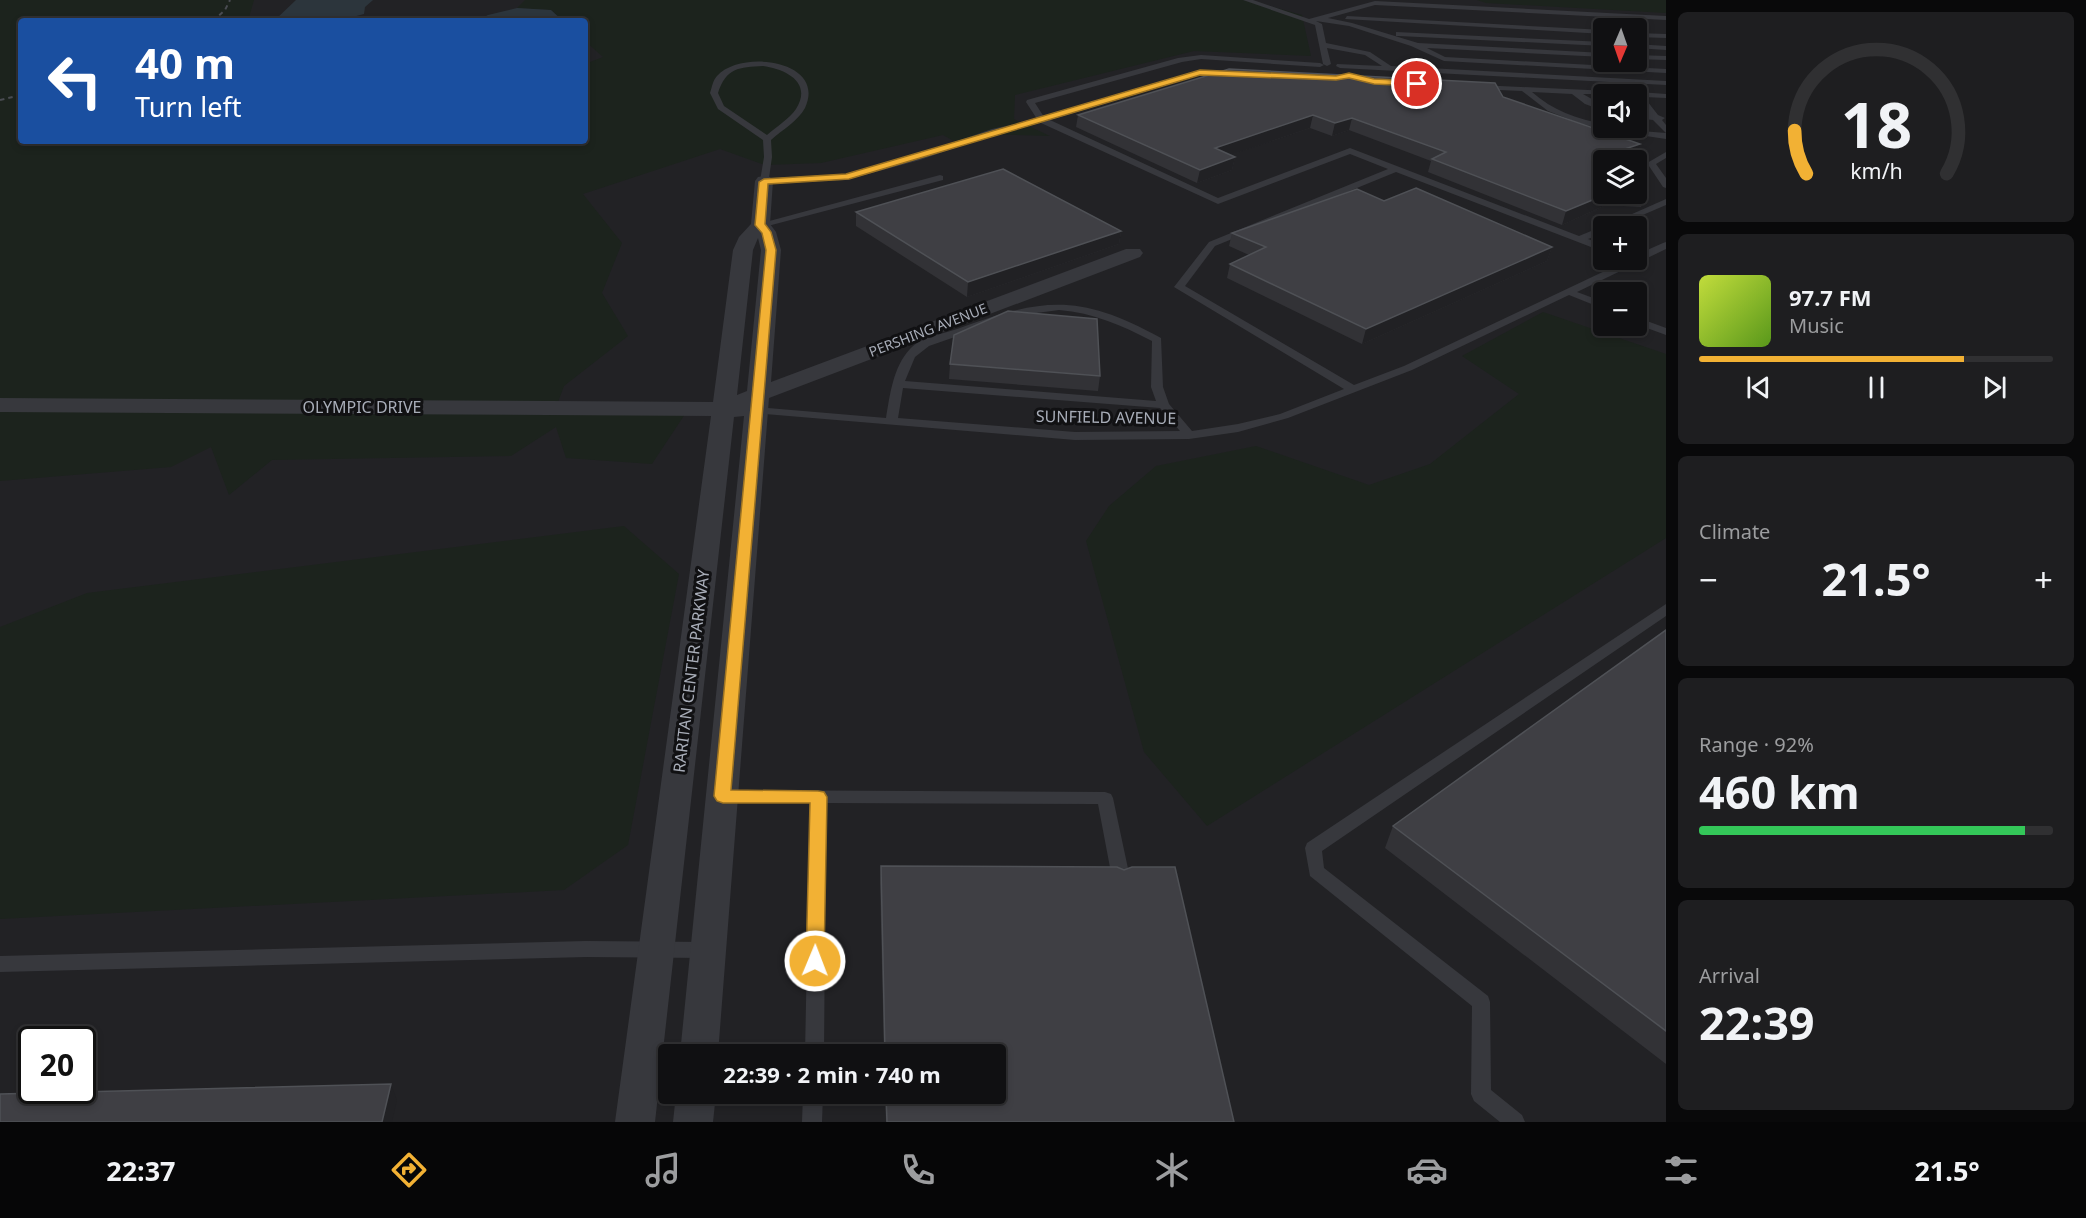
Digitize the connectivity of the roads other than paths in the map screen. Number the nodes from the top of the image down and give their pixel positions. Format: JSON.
{"nodes":[{"id":1,"x":1246,"y":0,"type":"edge"},
{"id":2,"x":1385,"y":0,"type":"edge"},
{"id":3,"x":1443,"y":0,"type":"edge"},
{"id":4,"x":1375,"y":3,"type":"junction"},
{"id":5,"x":1467,"y":8,"type":"junction"},
{"id":6,"x":1351,"y":10,"type":"junction"},
{"id":7,"x":1584,"y":14,"type":"junction"},
{"id":8,"x":1330,"y":15,"type":"junction"},
{"id":9,"x":1318,"y":18,"type":"junction"},
{"id":10,"x":1666,"y":18,"type":"edge"},
{"id":11,"x":1308,"y":21,"type":"junction"},
{"id":12,"x":1590,"y":22,"type":"junction"},
{"id":13,"x":1593,"y":25,"type":"edge"},
{"id":14,"x":1666,"y":26,"type":"edge"},
{"id":15,"x":1593,"y":31,"type":"edge"},
{"id":16,"x":1377,"y":33,"type":"junction"},
{"id":17,"x":1647,"y":35,"type":"edge"},
{"id":18,"x":1666,"y":36,"type":"edge"},
{"id":19,"x":1593,"y":43,"type":"edge"},
{"id":20,"x":1414,"y":44,"type":"junction"},
{"id":21,"x":1323,"y":45,"type":"junction"},
{"id":22,"x":1647,"y":47,"type":"edge"},
{"id":23,"x":1666,"y":48,"type":"edge"},
{"id":24,"x":1593,"y":54,"type":"edge"},
{"id":25,"x":1647,"y":57,"type":"edge"},
{"id":26,"x":1666,"y":58,"type":"edge"},
{"id":27,"x":1593,"y":64,"type":"edge"},
{"id":28,"x":1323,"y":65,"type":"junction"},
{"id":29,"x":1340,"y":66,"type":"junction"},
{"id":30,"x":1647,"y":68,"type":"edge"},
{"id":31,"x":1389,"y":69,"type":"junction"},
{"id":32,"x":1666,"y":71,"type":"edge"},
{"id":33,"x":1628,"y":72,"type":"edge"},
{"id":34,"x":1236,"y":74,"type":"edge"},
{"id":35,"x":1313,"y":74,"type":"edge"},
{"id":36,"x":1349,"y":75,"type":"edge"},
{"id":37,"x":1627,"y":81,"type":"junction"},
{"id":38,"x":1666,"y":83,"type":"edge"},
{"id":39,"x":1629,"y":84,"type":"edge"},
{"id":40,"x":1466,"y":86,"type":"edge"},
{"id":41,"x":1524,"y":89,"type":"junction"},
{"id":42,"x":1573,"y":91,"type":"junction"},
{"id":43,"x":1593,"y":92,"type":"edge"},
{"id":44,"x":1647,"y":95,"type":"edge"},
{"id":45,"x":1666,"y":96,"type":"edge"},
{"id":46,"x":1593,"y":104,"type":"edge"},
{"id":47,"x":1647,"y":104,"type":"edge"},
{"id":48,"x":1661,"y":118,"type":"edge"},
{"id":49,"x":1042,"y":120,"type":"junction"},
{"id":50,"x":1593,"y":124,"type":"edge"},
{"id":51,"x":1666,"y":130,"type":"edge"},
{"id":52,"x":1647,"y":133,"type":"edge"},
{"id":53,"x":1666,"y":136,"type":"edge"},
{"id":54,"x":767,"y":139,"type":"junction"},
{"id":55,"x":1666,"y":155,"type":"edge"},
{"id":56,"x":1396,"y":169,"type":"junction"},
{"id":57,"x":940,"y":178,"type":"dead end"},
{"id":58,"x":764,"y":182,"type":"junction"},
{"id":59,"x":1666,"y":185,"type":"edge"},
{"id":60,"x":1666,"y":202,"type":"edge"},
{"id":61,"x":1633,"y":216,"type":"edge"},
{"id":62,"x":760,"y":225,"type":"junction"},
{"id":63,"x":1593,"y":234,"type":"edge"},
{"id":64,"x":1581,"y":239,"type":"junction"},
{"id":65,"x":1593,"y":244,"type":"edge"},
{"id":66,"x":1666,"y":245,"type":"edge"},
{"id":67,"x":1133,"y":253,"type":"dead end"},
{"id":68,"x":1647,"y":254,"type":"edge"},
{"id":69,"x":1614,"y":270,"type":"edge"},
{"id":70,"x":1569,"y":292,"type":"junction"},
{"id":71,"x":1593,"y":302,"type":"edge"},
{"id":72,"x":1647,"y":324,"type":"edge"},
{"id":73,"x":1666,"y":332,"type":"edge"},
{"id":74,"x":898,"y":384,"type":"junction"},
{"id":75,"x":1353,"y":389,"type":"junction"},
{"id":76,"x":757,"y":402,"type":"junction"},
{"id":77,"x":0,"y":405,"type":"edge"},
{"id":78,"x":1163,"y":405,"type":"junction"},
{"id":79,"x":723,"y":409,"type":"junction"},
{"id":80,"x":891,"y":422,"type":"junction"},
{"id":81,"x":1189,"y":435,"type":"junction"},
{"id":82,"x":1666,"y":609,"type":"edge"},
{"id":83,"x":723,"y":796,"type":"junction"},
{"id":84,"x":818,"y":797,"type":"junction"},
{"id":85,"x":1120,"y":878,"type":"edge"},
{"id":86,"x":656,"y":949,"type":"junction"},
{"id":87,"x":709,"y":950,"type":"junction"},
{"id":88,"x":0,"y":964,"type":"edge"},
{"id":89,"x":700,"y":1044,"type":"edge"},
{"id":90,"x":814,"y":1044,"type":"edge"},
{"id":91,"x":695,"y":1104,"type":"edge"},
{"id":92,"x":813,"y":1104,"type":"edge"},
{"id":93,"x":635,"y":1122,"type":"edge"},
{"id":94,"x":693,"y":1122,"type":"edge"},
{"id":95,"x":812,"y":1122,"type":"edge"},
{"id":96,"x":1515,"y":1122,"type":"edge"}],
"edges":[{"from":1,"to":11,"type":"lane"},
{"from":2,"to":4,"type":"lane"},
{"from":3,"to":5,"type":"lane"},
{"from":4,"to":5,"type":"lane"},
{"from":4,"to":6,"type":"lane"},
{"from":5,"to":7,"type":"lane"},
{"from":6,"to":8,"type":"lane"},
{"from":6,"to":12,"type":"lane"},
{"from":7,"to":10,"type":"lane"},
{"from":7,"to":12,"type":"lane"},
{"from":8,"to":9,"type":"lane"},
{"from":8,"to":15,"type":"lane"},
{"from":9,"to":11,"type":"lane"},
{"from":9,"to":16,"type":"lane"},
{"from":11,"to":21,"type":"lane"},
{"from":12,"to":13,"type":"lane"},
{"from":12,"to":14,"type":"lane"},
{"from":16,"to":19,"type":"lane"},
{"from":16,"to":20,"type":"lane"},
{"from":17,"to":18,"type":"lane"},
{"from":20,"to":24,"type":"lane"},
{"from":20,"to":27,"type":"lane"},
{"from":21,"to":28,"type":"lane"},
{"from":21,"to":31,"type":"lane"},
{"from":22,"to":23,"type":"lane"},
{"from":25,"to":26,"type":"lane"},
{"from":28,"to":29,"type":"lane"},
{"from":28,"to":35,"type":"lane"},
{"from":28,"to":49,"type":"lane"},
{"from":29,"to":31,"type":"lane"},
{"from":29,"to":36,"type":"lane"},
{"from":30,"to":32,"type":"lane"},
{"from":31,"to":37,"type":"lane"},
{"from":33,"to":37,"type":"lane"},
{"from":34,"to":49,"type":"lane"},
{"from":37,"to":38,"type":"lane"},
{"from":37,"to":39,"type":"lane"},
{"from":40,"to":41,"type":"lane"},
{"from":41,"to":42,"type":"lane"},
{"from":41,"to":50,"type":"lane"},
{"from":42,"to":43,"type":"lane"},
{"from":42,"to":46,"type":"lane"},
{"from":44,"to":45,"type":"lane"},
{"from":47,"to":48,"type":"lane"},
{"from":48,"to":51,"type":"lane"},
{"from":49,"to":56,"type":"lane"},
{"from":49,"to":58,"type":"lane"},
{"from":52,"to":53,"type":"lane"},
{"from":54,"to":54,"type":"lane"},
{"from":54,"to":58,"type":"lane"},
{"from":55,"to":59,"type":"lane"},
{"from":56,"to":64,"type":"lane"},
{"from":56,"to":75,"type":"lane"},
{"from":57,"to":62,"type":"lane"},
{"from":58,"to":62,"type":"street","name":"RARITAN CENTER PARKWAY"},
{"from":60,"to":61,"type":"lane"},
{"from":62,"to":76,"type":"street","name":"RARITAN CENTER PARKWAY"},
{"from":62,"to":79,"type":"street","name":"RARITAN CENTER PARKWAY"},
{"from":63,"to":64,"type":"lane"},
{"from":64,"to":65,"type":"lane"},
{"from":66,"to":68,"type":"lane","name":"SUNFIELD AVENUE"},
{"from":67,"to":76,"type":"street","name":"PERSHING AVENUE"},
{"from":69,"to":70,"type":"lane","name":"SUNFIELD AVENUE"},
{"from":70,"to":71,"type":"lane"},
{"from":70,"to":75,"type":"lane","name":"SUNFIELD AVENUE"},
{"from":72,"to":73,"type":"lane"},
{"from":74,"to":78,"type":"lane"},
{"from":74,"to":78,"type":"lane"},
{"from":74,"to":80,"type":"lane"},
{"from":75,"to":81,"type":"lane","name":"SUNFIELD AVENUE"},
{"from":76,"to":79,"type":"street","name":"OLYMPIC DRIVE"},
{"from":76,"to":80,"type":"lane","name":"SUNFIELD AVENUE"},
{"from":76,"to":83,"type":"street","name":"RARITAN CENTER PARKWAY"},
{"from":77,"to":79,"type":"street","name":"OLYMPIC DRIVE"},
{"from":78,"to":81,"type":"lane"},
{"from":79,"to":86,"type":"street","name":"RARITAN CENTER PARKWAY"},
{"from":80,"to":81,"type":"lane","name":"SUNFIELD AVENUE"},
{"from":82,"to":96,"type":"lane"},
{"from":83,"to":84,"type":"lane"},
{"from":83,"to":87,"type":"street","name":"RARITAN CENTER PARKWAY"},
{"from":84,"to":85,"type":"lane"},
{"from":84,"to":90,"type":"lane"},
{"from":86,"to":87,"type":"lane"},
{"from":86,"to":88,"type":"lane"},
{"from":86,"to":93,"type":"street","name":"RARITAN CENTER PARKWAY"},
{"from":87,"to":89,"type":"street","name":"RARITAN CENTER PARKWAY"},
{"from":91,"to":94,"type":"street"},
{"from":92,"to":95,"type":"lane"}]}
